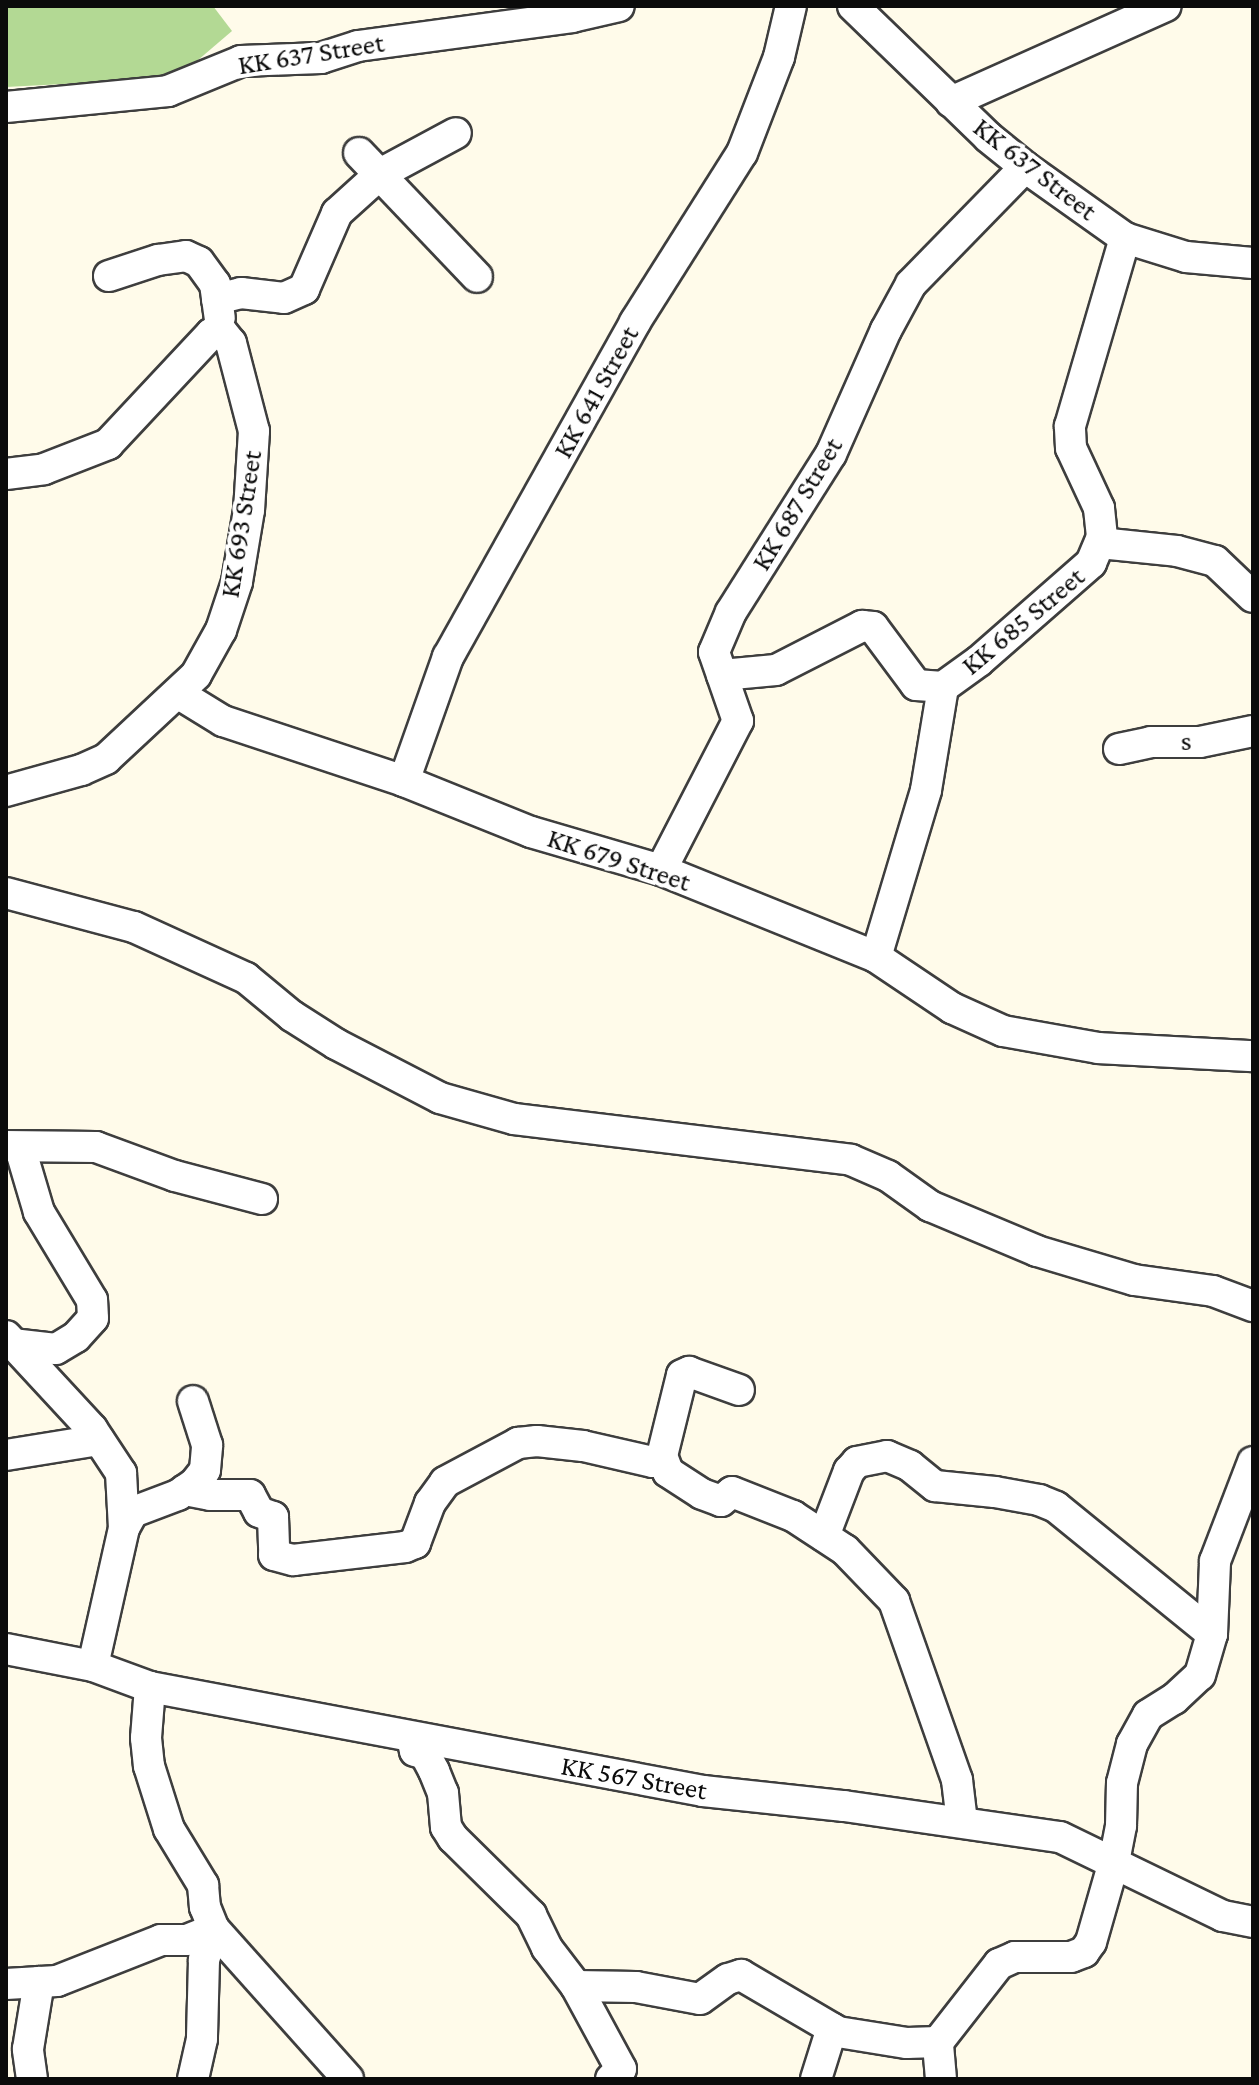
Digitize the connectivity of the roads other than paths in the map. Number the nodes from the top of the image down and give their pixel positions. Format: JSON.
{"nodes":[{"id":1,"x":619,"y":6,"type":"edge"},
{"id":2,"x":791,"y":6,"type":"edge"},
{"id":3,"x":853,"y":6,"type":"edge"},
{"id":4,"x":1166,"y":6,"type":"edge"},
{"id":5,"x":951,"y":102,"type":"junction"},
{"id":6,"x":6,"y":107,"type":"edge"},
{"id":7,"x":456,"y":133,"type":"dead end"},
{"id":8,"x":370,"y":164,"type":"junction"},
{"id":9,"x":1025,"y":167,"type":"junction"},
{"id":10,"x":1125,"y":238,"type":"junction"},
{"id":11,"x":1253,"y":263,"type":"edge"},
{"id":12,"x":109,"y":276,"type":"dead end"},
{"id":13,"x":477,"y":277,"type":"dead end"},
{"id":14,"x":217,"y":299,"type":"junction"},
{"id":15,"x":226,"y":338,"type":"junction"},
{"id":16,"x":6,"y":474,"type":"edge"},
{"id":17,"x":1100,"y":543,"type":"junction"},
{"id":18,"x":1253,"y":597,"type":"edge"},
{"id":19,"x":722,"y":675,"type":"junction"},
{"id":20,"x":943,"y":687,"type":"junction"},
{"id":21,"x":179,"y":694,"type":"junction"},
{"id":22,"x":1253,"y":731,"type":"edge"},
{"id":23,"x":1119,"y":749,"type":"dead end"},
{"id":24,"x":404,"y":781,"type":"junction"},
{"id":25,"x":6,"y":791,"type":"edge"},
{"id":26,"x":661,"y":870,"type":"junction"},
{"id":27,"x":6,"y":893,"type":"edge"},
{"id":28,"x":876,"y":957,"type":"junction"},
{"id":29,"x":1253,"y":1056,"type":"edge"},
{"id":30,"x":13,"y":1147,"type":"edge"},
{"id":31,"x":262,"y":1199,"type":"dead end"},
{"id":32,"x":1253,"y":1306,"type":"edge"},
{"id":33,"x":9,"y":1340,"type":"edge"},
{"id":34,"x":739,"y":1390,"type":"dead end"},
{"id":35,"x":193,"y":1401,"type":"dead end"},
{"id":36,"x":99,"y":1440,"type":"junction"},
{"id":37,"x":6,"y":1455,"type":"edge"},
{"id":38,"x":662,"y":1456,"type":"junction"},
{"id":39,"x":1250,"y":1478,"type":"edge"},
{"id":40,"x":185,"y":1490,"type":"junction"},
{"id":41,"x":124,"y":1528,"type":"junction"},
{"id":42,"x":824,"y":1536,"type":"junction"},
{"id":43,"x":1212,"y":1634,"type":"junction"},
{"id":44,"x":6,"y":1649,"type":"edge"},
{"id":45,"x":93,"y":1666,"type":"junction"},
{"id":46,"x":150,"y":1687,"type":"junction"},
{"id":47,"x":412,"y":1738,"type":"junction"},
{"id":48,"x":962,"y":1822,"type":"junction"},
{"id":49,"x":1114,"y":1862,"type":"junction"},
{"id":50,"x":1253,"y":1926,"type":"edge"},
{"id":51,"x":214,"y":1929,"type":"junction"},
{"id":52,"x":39,"y":1982,"type":"junction"},
{"id":53,"x":6,"y":1984,"type":"edge"},
{"id":54,"x":576,"y":1986,"type":"junction"},
{"id":55,"x":832,"y":2028,"type":"junction"},
{"id":56,"x":938,"y":2042,"type":"junction"},
{"id":57,"x":32,"y":2079,"type":"edge"},
{"id":58,"x":193,"y":2079,"type":"edge"},
{"id":59,"x":348,"y":2079,"type":"edge"},
{"id":60,"x":611,"y":2079,"type":"edge"},
{"id":61,"x":816,"y":2079,"type":"edge"},
{"id":62,"x":941,"y":2079,"type":"edge"}],
"edges":[{"from":1,"to":6,"type":"street","name":"KK 637 Street"},
{"from":2,"to":24,"type":"street","name":"KK 641 Street"},
{"from":3,"to":5,"type":"street","name":"KK 637 Street"},
{"from":4,"to":5,"type":"street"},
{"from":5,"to":9,"type":"street","name":"KK 637 Street"},
{"from":7,"to":8,"type":"street"},
{"from":8,"to":13,"type":"street"},
{"from":8,"to":14,"type":"street"},
{"from":9,"to":10,"type":"street","name":"KK 637 Street"},
{"from":9,"to":19,"type":"street","name":"KK 687 Street"},
{"from":10,"to":11,"type":"street","name":"KK 637 Street"},
{"from":10,"to":17,"type":"street","name":"KK 685 Street"},
{"from":12,"to":14,"type":"street","name":"KK 693 Street"},
{"from":14,"to":15,"type":"street","name":"KK 693 Street"},
{"from":15,"to":16,"type":"street"},
{"from":15,"to":21,"type":"street","name":"KK 693 Street"},
{"from":17,"to":18,"type":"street"},
{"from":17,"to":20,"type":"street","name":"KK 685 Street"},
{"from":19,"to":20,"type":"street"},
{"from":19,"to":26,"type":"street","name":"KK 687 Street"},
{"from":20,"to":28,"type":"street","name":"KK 685 Street"},
{"from":21,"to":24,"type":"street","name":"KK 679 Street"},
{"from":21,"to":25,"type":"street"},
{"from":22,"to":23,"type":"street","name":"s"},
{"from":24,"to":26,"type":"street","name":"KK 679 Street"},
{"from":26,"to":28,"type":"street","name":"KK 679 Street"},
{"from":27,"to":32,"type":"street"},
{"from":28,"to":29,"type":"street","name":"KK 679 Street"},
{"from":30,"to":31,"type":"street"},
{"from":30,"to":33,"type":"street"},
{"from":33,"to":36,"type":"street"},
{"from":34,"to":38,"type":"street"},
{"from":35,"to":40,"type":"street"},
{"from":36,"to":37,"type":"street"},
{"from":36,"to":41,"type":"street"},
{"from":38,"to":40,"type":"street"},
{"from":38,"to":42,"type":"street"},
{"from":39,"to":43,"type":"street"},
{"from":40,"to":41,"type":"street"},
{"from":41,"to":45,"type":"street"},
{"from":42,"to":43,"type":"street"},
{"from":42,"to":48,"type":"street"},
{"from":43,"to":49,"type":"street"},
{"from":44,"to":45,"type":"street","name":"KK 567 Street"},
{"from":45,"to":46,"type":"street","name":"KK 567 Street"},
{"from":46,"to":47,"type":"street","name":"KK 567 Street"},
{"from":46,"to":51,"type":"street"},
{"from":47,"to":48,"type":"street","name":"KK 567 Street"},
{"from":47,"to":54,"type":"street"},
{"from":48,"to":49,"type":"street","name":"KK 567 Street"},
{"from":49,"to":50,"type":"street","name":"KK 567 Street"},
{"from":49,"to":56,"type":"street"},
{"from":51,"to":52,"type":"street"},
{"from":51,"to":58,"type":"street"},
{"from":51,"to":59,"type":"street"},
{"from":52,"to":53,"type":"street"},
{"from":52,"to":57,"type":"street"},
{"from":54,"to":55,"type":"street"},
{"from":54,"to":60,"type":"street"},
{"from":55,"to":56,"type":"street"},
{"from":55,"to":61,"type":"street"},
{"from":56,"to":62,"type":"street"}]}
